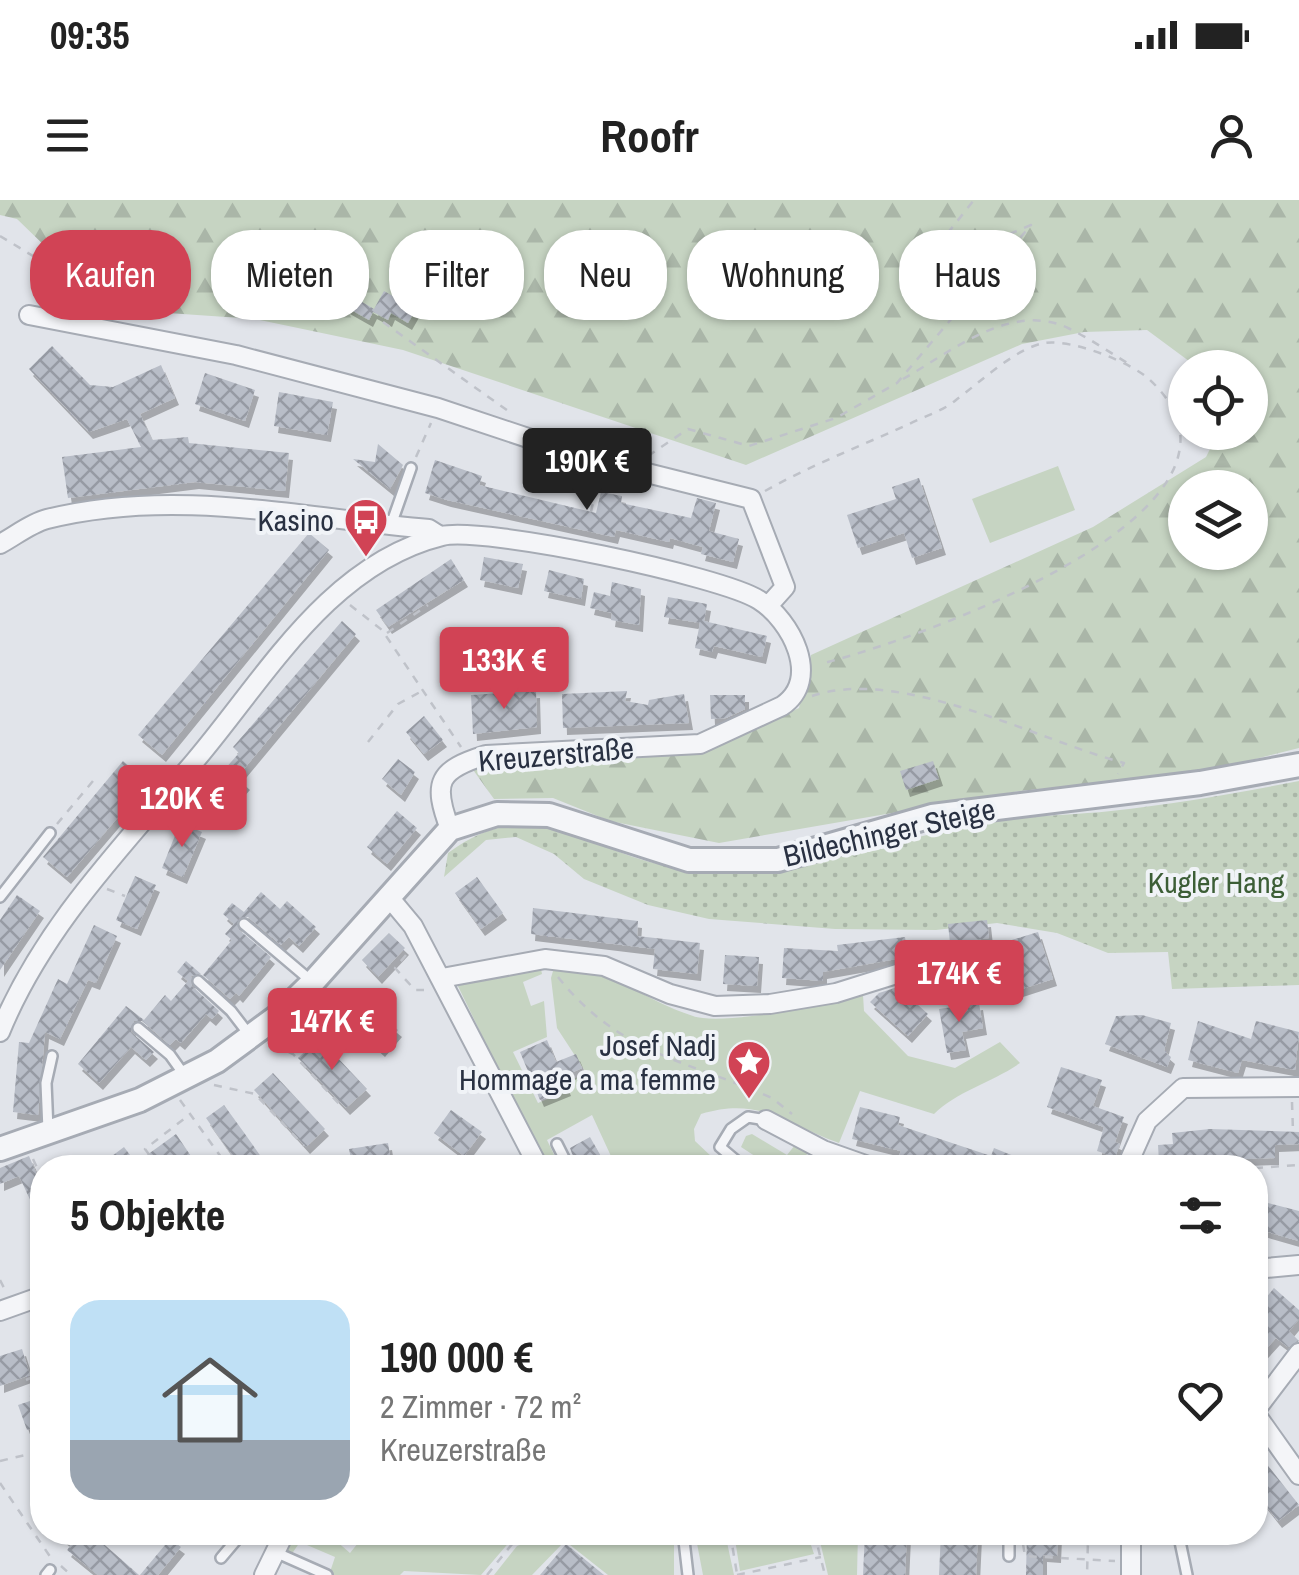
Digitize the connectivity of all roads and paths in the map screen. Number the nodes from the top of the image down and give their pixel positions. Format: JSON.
{"nodes":[{"id":1,"x":974,"y":200,"type":"edge"},
{"id":2,"x":0,"y":236,"type":"edge"},
{"id":3,"x":30,"y":254,"type":"edge"},
{"id":4,"x":29,"y":315,"type":"dead end"},
{"id":5,"x":383,"y":322,"type":"dead end"},
{"id":6,"x":1140,"y":370,"type":"junction"},
{"id":7,"x":898,"y":382,"type":"junction"},
{"id":8,"x":438,"y":408,"type":"junction"},
{"id":9,"x":513,"y":414,"type":"dead end"},
{"id":10,"x":610,"y":464,"type":"junction"},
{"id":11,"x":412,"y":468,"type":"joint"},
{"id":12,"x":629,"y":469,"type":"junction"},
{"id":13,"x":750,"y":499,"type":"junction"},
{"id":14,"x":591,"y":512,"type":"dead end"},
{"id":15,"x":391,"y":526,"type":"junction"},
{"id":16,"x":440,"y":536,"type":"junction"},
{"id":17,"x":0,"y":544,"type":"edge"},
{"id":18,"x":338,"y":595,"type":"junction"},
{"id":19,"x":428,"y":605,"type":"dead end"},
{"id":20,"x":768,"y":606,"type":"junction"},
{"id":21,"x":386,"y":634,"type":"junction"},
{"id":22,"x":801,"y":676,"type":"junction"},
{"id":23,"x":424,"y":690,"type":"junction"},
{"id":24,"x":782,"y":706,"type":"junction"},
{"id":25,"x":454,"y":735,"type":"dead end"},
{"id":26,"x":368,"y":742,"type":"dead end"},
{"id":27,"x":1124,"y":764,"type":"dead end"},
{"id":28,"x":1299,"y":765,"type":"edge"},
{"id":29,"x":99,"y":786,"type":"dead end"},
{"id":30,"x":450,"y":830,"type":"junction"},
{"id":31,"x":50,"y":833,"type":"joint"},
{"id":32,"x":0,"y":896,"type":"edge"},
{"id":33,"x":388,"y":896,"type":"junction"},
{"id":34,"x":244,"y":924,"type":"dead end"},
{"id":35,"x":414,"y":926,"type":"junction"},
{"id":36,"x":986,"y":958,"type":"dead end"},
{"id":37,"x":546,"y":959,"type":"junction"},
{"id":38,"x":934,"y":962,"type":"junction"},
{"id":39,"x":442,"y":978,"type":"junction"},
{"id":40,"x":198,"y":981,"type":"dead end"},
{"id":41,"x":313,"y":982,"type":"junction"},
{"id":42,"x":951,"y":1008,"type":"dead end"},
{"id":43,"x":138,"y":1028,"type":"dead end"},
{"id":44,"x":0,"y":1032,"type":"edge"},
{"id":45,"x":254,"y":1034,"type":"junction"},
{"id":46,"x":52,"y":1056,"type":"dead end"},
{"id":47,"x":194,"y":1075,"type":"junction"},
{"id":48,"x":1296,"y":1087,"type":"edge"},
{"id":49,"x":342,"y":1107,"type":"dead end"},
{"id":50,"x":796,"y":1116,"type":"dead end"},
{"id":51,"x":766,"y":1120,"type":"joint"},
{"id":52,"x":1293,"y":1131,"type":"dead end"},
{"id":53,"x":48,"y":1133,"type":"junction"},
{"id":54,"x":557,"y":1144,"type":"dead end"},
{"id":55,"x":304,"y":1146,"type":"dead end"},
{"id":56,"x":0,"y":1149,"type":"edge"},
{"id":57,"x":837,"y":1154,"type":"edge"},
{"id":58,"x":149,"y":1155,"type":"edge"},
{"id":59,"x":220,"y":1155,"type":"edge"},
{"id":60,"x":531,"y":1155,"type":"edge"},
{"id":61,"x":562,"y":1155,"type":"edge"},
{"id":62,"x":729,"y":1155,"type":"edge"},
{"id":63,"x":1132,"y":1155,"type":"edge"},
{"id":64,"x":1299,"y":1166,"type":"edge"},
{"id":65,"x":1268,"y":1167,"type":"edge"},
{"id":66,"x":1299,"y":1265,"type":"edge"},
{"id":67,"x":1268,"y":1268,"type":"edge"},
{"id":68,"x":30,"y":1300,"type":"edge"},
{"id":69,"x":0,"y":1310,"type":"edge"},
{"id":70,"x":1299,"y":1352,"type":"edge"},
{"id":71,"x":30,"y":1378,"type":"edge"},
{"id":72,"x":26,"y":1380,"type":"dead end"},
{"id":73,"x":1268,"y":1394,"type":"edge"},
{"id":74,"x":1268,"y":1431,"type":"edge"},
{"id":75,"x":30,"y":1454,"type":"edge"},
{"id":76,"x":0,"y":1461,"type":"edge"},
{"id":77,"x":1299,"y":1475,"type":"edge"},
{"id":78,"x":0,"y":1483,"type":"edge"},
{"id":79,"x":30,"y":1525,"type":"edge"},
{"id":80,"x":43,"y":1545,"type":"edge"},
{"id":81,"x":232,"y":1545,"type":"edge"},
{"id":82,"x":275,"y":1545,"type":"edge"},
{"id":83,"x":285,"y":1545,"type":"edge"},
{"id":84,"x":511,"y":1545,"type":"edge"},
{"id":85,"x":685,"y":1545,"type":"edge"},
{"id":86,"x":732,"y":1545,"type":"edge"},
{"id":87,"x":818,"y":1545,"type":"edge"},
{"id":88,"x":1009,"y":1545,"type":"edge"},
{"id":89,"x":1022,"y":1545,"type":"edge"},
{"id":90,"x":1088,"y":1545,"type":"edge"},
{"id":91,"x":1181,"y":1545,"type":"edge"},
{"id":92,"x":821,"y":1556,"type":"junction"},
{"id":93,"x":1009,"y":1556,"type":"dead end"},
{"id":94,"x":221,"y":1558,"type":"dead end"},
{"id":95,"x":1088,"y":1560,"type":"junction"},
{"id":96,"x":1131,"y":1568,"type":"edge"},
{"id":97,"x":72,"y":1575,"type":"edge"},
{"id":98,"x":264,"y":1575,"type":"edge"},
{"id":99,"x":326,"y":1575,"type":"edge"},
{"id":100,"x":487,"y":1575,"type":"edge"},
{"id":101,"x":688,"y":1575,"type":"edge"},
{"id":102,"x":738,"y":1575,"type":"edge"},
{"id":103,"x":825,"y":1575,"type":"edge"},
{"id":104,"x":1087,"y":1575,"type":"edge"},
{"id":105,"x":1187,"y":1575,"type":"edge"}],
"edges":[{"from":1,"to":7,"type":"path"},
{"from":2,"to":3,"type":"path"},
{"from":4,"to":8,"type":"street"},
{"from":5,"to":9,"type":"path"},
{"from":6,"to":7,"type":"path"},
{"from":6,"to":13,"type":"path"},
{"from":6,"to":22,"type":"path"},
{"from":7,"to":12,"type":"path"},
{"from":8,"to":10,"type":"street"},
{"from":8,"to":11,"type":"path"},
{"from":10,"to":12,"type":"street"},
{"from":10,"to":14,"type":"path"},
{"from":11,"to":15,"type":"lane"},
{"from":12,"to":13,"type":"street"},
{"from":13,"to":20,"type":"street"},
{"from":15,"to":16,"type":"street"},
{"from":15,"to":17,"type":"street"},
{"from":16,"to":18,"type":"street"},
{"from":16,"to":20,"type":"street"},
{"from":18,"to":21,"type":"path"},
{"from":18,"to":44,"type":"street"},
{"from":19,"to":21,"type":"path"},
{"from":20,"to":22,"type":"street"},
{"from":21,"to":23,"type":"path"},
{"from":22,"to":24,"type":"street"},
{"from":23,"to":25,"type":"path"},
{"from":23,"to":26,"type":"path"},
{"from":24,"to":27,"type":"path"},
{"from":24,"to":30,"type":"street","name":"Kreuzerstraße"},
{"from":28,"to":30,"type":"street","name":"Bildechinger Steige"},
{"from":29,"to":31,"type":"path"},
{"from":30,"to":33,"type":"street","name":"Bildechinger Steige"},
{"from":31,"to":32,"type":"lane"},
{"from":33,"to":35,"type":"street"},
{"from":33,"to":41,"type":"street","name":"Bildechinger Steige"},
{"from":34,"to":41,"type":"lane"},
{"from":35,"to":39,"type":"street"},
{"from":35,"to":39,"type":"path"},
{"from":36,"to":38,"type":"street"},
{"from":37,"to":38,"type":"street"},
{"from":37,"to":39,"type":"street"},
{"from":37,"to":50,"type":"path"},
{"from":38,"to":42,"type":"path"},
{"from":39,"to":60,"type":"street"},
{"from":40,"to":45,"type":"lane"},
{"from":41,"to":45,"type":"street","name":"Bildechinger Steige"},
{"from":43,"to":47,"type":"lane"},
{"from":45,"to":47,"type":"street","name":"Bildechinger Steige"},
{"from":45,"to":49,"type":"path"},
{"from":46,"to":53,"type":"lane"},
{"from":47,"to":53,"type":"street","name":"Bildechinger Steige"},
{"from":47,"to":55,"type":"path"},
{"from":48,"to":52,"type":"path"},
{"from":48,"to":63,"type":"street"},
{"from":51,"to":57,"type":"street"},
{"from":51,"to":62,"type":"lane"},
{"from":53,"to":56,"type":"street","name":"Bildechinger Steige"},
{"from":54,"to":61,"type":"lane"},
{"from":58,"to":59,"type":"path"},
{"from":64,"to":65,"type":"path"},
{"from":66,"to":67,"type":"street"},
{"from":68,"to":69,"type":"street"},
{"from":70,"to":73,"type":"street"},
{"from":71,"to":72,"type":"path"},
{"from":74,"to":77,"type":"street"},
{"from":75,"to":76,"type":"path"},
{"from":78,"to":79,"type":"path"},
{"from":80,"to":97,"type":"path"},
{"from":81,"to":94,"type":"lane"},
{"from":82,"to":98,"type":"street"},
{"from":83,"to":99,"type":"lane"},
{"from":84,"to":100,"type":"path"},
{"from":85,"to":101,"type":"lane"},
{"from":86,"to":102,"type":"path"},
{"from":87,"to":92,"type":"path"},
{"from":88,"to":93,"type":"lane"},
{"from":89,"to":95,"type":"path"},
{"from":90,"to":95,"type":"path"},
{"from":91,"to":105,"type":"lane"},
{"from":92,"to":102,"type":"path"},
{"from":92,"to":103,"type":"path"},
{"from":95,"to":96,"type":"path"},
{"from":95,"to":104,"type":"path"}]}
